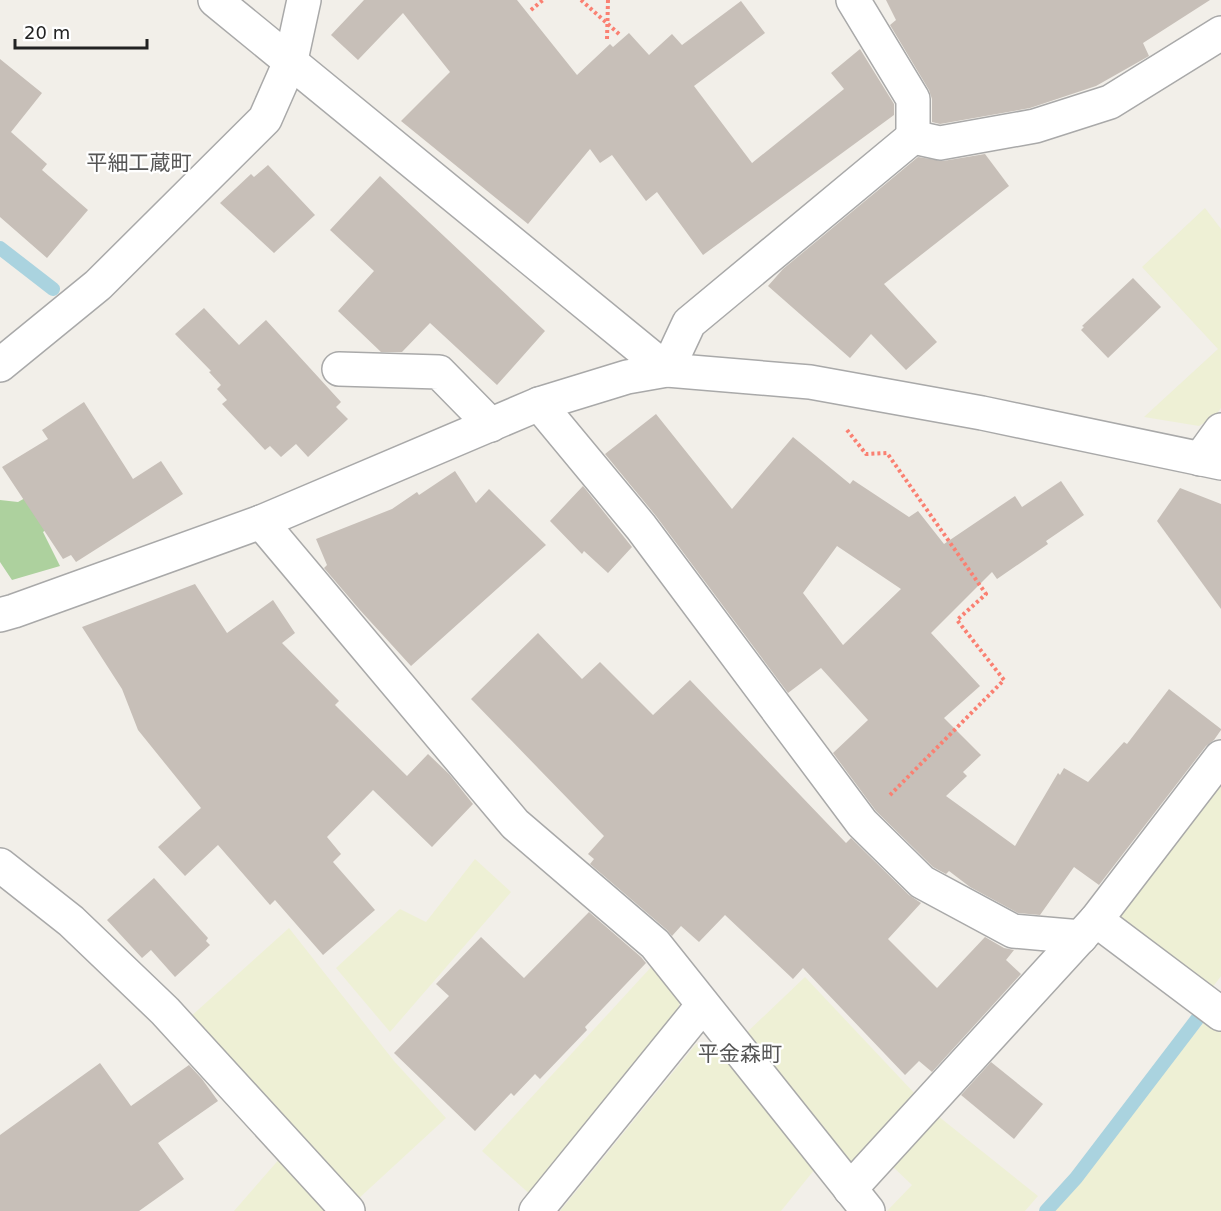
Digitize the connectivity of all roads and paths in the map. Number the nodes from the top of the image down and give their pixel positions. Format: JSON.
{"nodes":[{"id":1,"x":215,"y":0,"type":"edge"},
{"id":2,"x":304,"y":0,"type":"edge"},
{"id":3,"x":543,"y":0,"type":"edge"},
{"id":4,"x":581,"y":0,"type":"edge"},
{"id":5,"x":608,"y":0,"type":"edge"},
{"id":6,"x":853,"y":0,"type":"edge"},
{"id":7,"x":531,"y":10,"type":"dead end"},
{"id":8,"x":607,"y":23,"type":"junction"},
{"id":9,"x":1221,"y":33,"type":"edge"},
{"id":10,"x":620,"y":34,"type":"dead end"},
{"id":11,"x":607,"y":39,"type":"dead end"},
{"id":12,"x":291,"y":60,"type":"junction"},
{"id":13,"x":914,"y":137,"type":"junction"},
{"id":14,"x":0,"y":365,"type":"edge"},
{"id":15,"x":339,"y":369,"type":"dead end"},
{"id":16,"x":667,"y":370,"type":"junction"},
{"id":17,"x":810,"y":382,"type":"junction"},
{"id":18,"x":539,"y":404,"type":"junction"},
{"id":19,"x":491,"y":424,"type":"junction"},
{"id":20,"x":1221,"y":430,"type":"edge"},
{"id":21,"x":1210,"y":461,"type":"edge"},
{"id":22,"x":261,"y":522,"type":"junction"},
{"id":23,"x":5,"y":605,"type":"edge"},
{"id":24,"x":1221,"y":757,"type":"edge"},
{"id":25,"x":862,"y":823,"type":"junction"},
{"id":26,"x":0,"y":865,"type":"edge"},
{"id":27,"x":1088,"y":929,"type":"junction"},
{"id":28,"x":703,"y":1005,"type":"junction"},
{"id":29,"x":1221,"y":1014,"type":"edge"},
{"id":30,"x":859,"y":1200,"type":"edge"},
{"id":31,"x":348,"y":1211,"type":"edge"},
{"id":32,"x":536,"y":1211,"type":"edge"}],
"edges":[{"from":1,"to":12,"type":"street"},
{"from":2,"to":12,"type":"street"},
{"from":3,"to":7,"type":"path"},
{"from":4,"to":8,"type":"path"},
{"from":5,"to":8,"type":"path"},
{"from":6,"to":13,"type":"street"},
{"from":8,"to":10,"type":"path"},
{"from":8,"to":11,"type":"path"},
{"from":9,"to":13,"type":"street"},
{"from":12,"to":14,"type":"street"},
{"from":12,"to":16,"type":"street"},
{"from":13,"to":16,"type":"street"},
{"from":15,"to":19,"type":"street"},
{"from":16,"to":17,"type":"street"},
{"from":16,"to":18,"type":"street"},
{"from":17,"to":21,"type":"street"},
{"from":17,"to":25,"type":"path"},
{"from":18,"to":19,"type":"street"},
{"from":18,"to":25,"type":"street"},
{"from":19,"to":22,"type":"street"},
{"from":20,"to":21,"type":"street"},
{"from":22,"to":23,"type":"street"},
{"from":22,"to":28,"type":"street"},
{"from":24,"to":27,"type":"street"},
{"from":25,"to":27,"type":"street"},
{"from":26,"to":31,"type":"street"},
{"from":27,"to":29,"type":"street"},
{"from":27,"to":30,"type":"street"},
{"from":28,"to":30,"type":"street"},
{"from":28,"to":32,"type":"street"}]}
